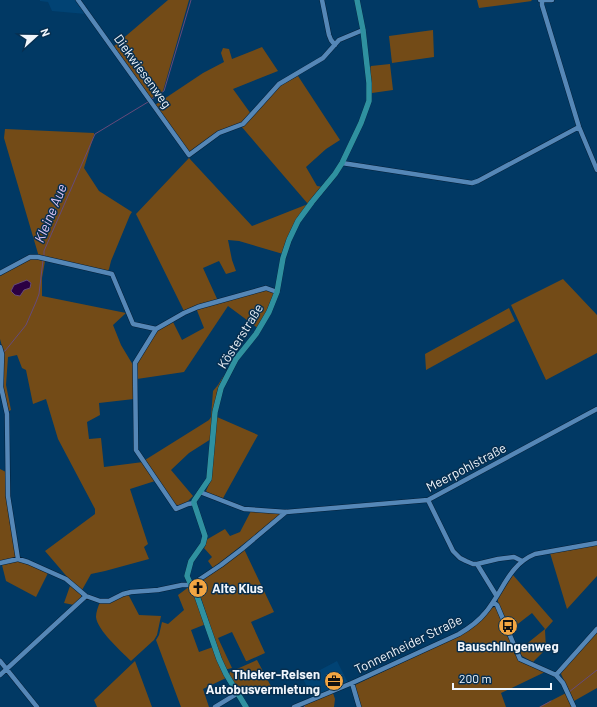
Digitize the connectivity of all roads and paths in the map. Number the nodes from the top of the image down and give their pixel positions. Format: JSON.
{"nodes":[{"id":1,"x":78,"y":0,"type":"edge"},
{"id":2,"x":322,"y":0,"type":"edge"},
{"id":3,"x":357,"y":0,"type":"edge"},
{"id":4,"x":541,"y":0,"type":"edge"},
{"id":5,"x":552,"y":0,"type":"edge"},
{"id":6,"x":363,"y":30,"type":"junction"},
{"id":7,"x":335,"y":44,"type":"junction"},
{"id":8,"x":579,"y":127,"type":"junction"},
{"id":9,"x":342,"y":163,"type":"junction"},
{"id":10,"x":597,"y":170,"type":"edge"},
{"id":11,"x":0,"y":273,"type":"edge"},
{"id":12,"x":277,"y":292,"type":"junction"},
{"id":13,"x":156,"y":329,"type":"junction"},
{"id":14,"x":1,"y":351,"type":"edge"},
{"id":15,"x":597,"y":409,"type":"edge"},
{"id":16,"x":200,"y":492,"type":"junction"},
{"id":17,"x":428,"y":500,"type":"junction"},
{"id":18,"x":194,"y":503,"type":"junction"},
{"id":19,"x":286,"y":512,"type":"junction"},
{"id":20,"x":597,"y":543,"type":"edge"},
{"id":21,"x":18,"y":559,"type":"junction"},
{"id":22,"x":522,"y":561,"type":"junction"},
{"id":23,"x":0,"y":564,"type":"edge"},
{"id":24,"x":477,"y":564,"type":"junction"},
{"id":25,"x":191,"y":585,"type":"junction"},
{"id":26,"x":86,"y":596,"type":"junction"},
{"id":27,"x":497,"y":596,"type":"junction"},
{"id":28,"x":493,"y":602,"type":"junction"},
{"id":29,"x":597,"y":629,"type":"edge"},
{"id":30,"x":0,"y":661,"type":"edge"},
{"id":31,"x":6,"y":669,"type":"junction"},
{"id":32,"x":0,"y":675,"type":"edge"},
{"id":33,"x":556,"y":675,"type":"junction"},
{"id":34,"x":352,"y":683,"type":"junction"},
{"id":35,"x":238,"y":693,"type":"junction"},
{"id":36,"x":37,"y":707,"type":"edge"},
{"id":37,"x":214,"y":707,"type":"edge"},
{"id":38,"x":246,"y":707,"type":"edge"},
{"id":39,"x":294,"y":707,"type":"edge"},
{"id":40,"x":359,"y":707,"type":"edge"},
{"id":41,"x":574,"y":707,"type":"edge"}],
"edges":[{"from":1,"to":7,"type":"street","name":"Diekwiesenweg"},
{"from":2,"to":7,"type":"street"},
{"from":3,"to":6,"type":"main road","name":"Kösterstraße"},
{"from":4,"to":5,"type":"street"},
{"from":4,"to":8,"type":"street"},
{"from":6,"to":7,"type":"street"},
{"from":6,"to":9,"type":"main road","name":"Kösterstraße"},
{"from":8,"to":9,"type":"street"},
{"from":8,"to":10,"type":"street"},
{"from":9,"to":12,"type":"main road","name":"Kösterstraße"},
{"from":11,"to":13,"type":"street"},
{"from":12,"to":13,"type":"street"},
{"from":12,"to":16,"type":"main road","name":"Kösterstraße"},
{"from":13,"to":18,"type":"street"},
{"from":14,"to":21,"type":"street"},
{"from":15,"to":17,"type":"street","name":"Meerpohlstraße"},
{"from":16,"to":18,"type":"main road","name":"Kösterstraße"},
{"from":16,"to":19,"type":"street","name":"Meerpohlstraße"},
{"from":17,"to":19,"type":"street","name":"Meerpohlstraße"},
{"from":17,"to":24,"type":"street"},
{"from":18,"to":25,"type":"main road"},
{"from":19,"to":25,"type":"street"},
{"from":20,"to":22,"type":"street","name":"Tonnenheider Straße"},
{"from":21,"to":23,"type":"street"},
{"from":21,"to":26,"type":"street"},
{"from":22,"to":24,"type":"street"},
{"from":22,"to":27,"type":"street","name":"Tonnenheider Straße"},
{"from":24,"to":27,"type":"street"},
{"from":25,"to":26,"type":"street"},
{"from":25,"to":35,"type":"main road"},
{"from":26,"to":31,"type":"street"},
{"from":27,"to":28,"type":"street","name":"Tonnenheider Straße"},
{"from":28,"to":33,"type":"street"},
{"from":28,"to":34,"type":"street","name":"Tonnenheider Straße"},
{"from":29,"to":33,"type":"street"},
{"from":30,"to":31,"type":"street"},
{"from":31,"to":32,"type":"street"},
{"from":31,"to":36,"type":"street"},
{"from":33,"to":41,"type":"street"},
{"from":34,"to":39,"type":"street","name":"Tonnenheider Straße"},
{"from":34,"to":40,"type":"street"},
{"from":35,"to":37,"type":"street"},
{"from":35,"to":38,"type":"main road"}]}
